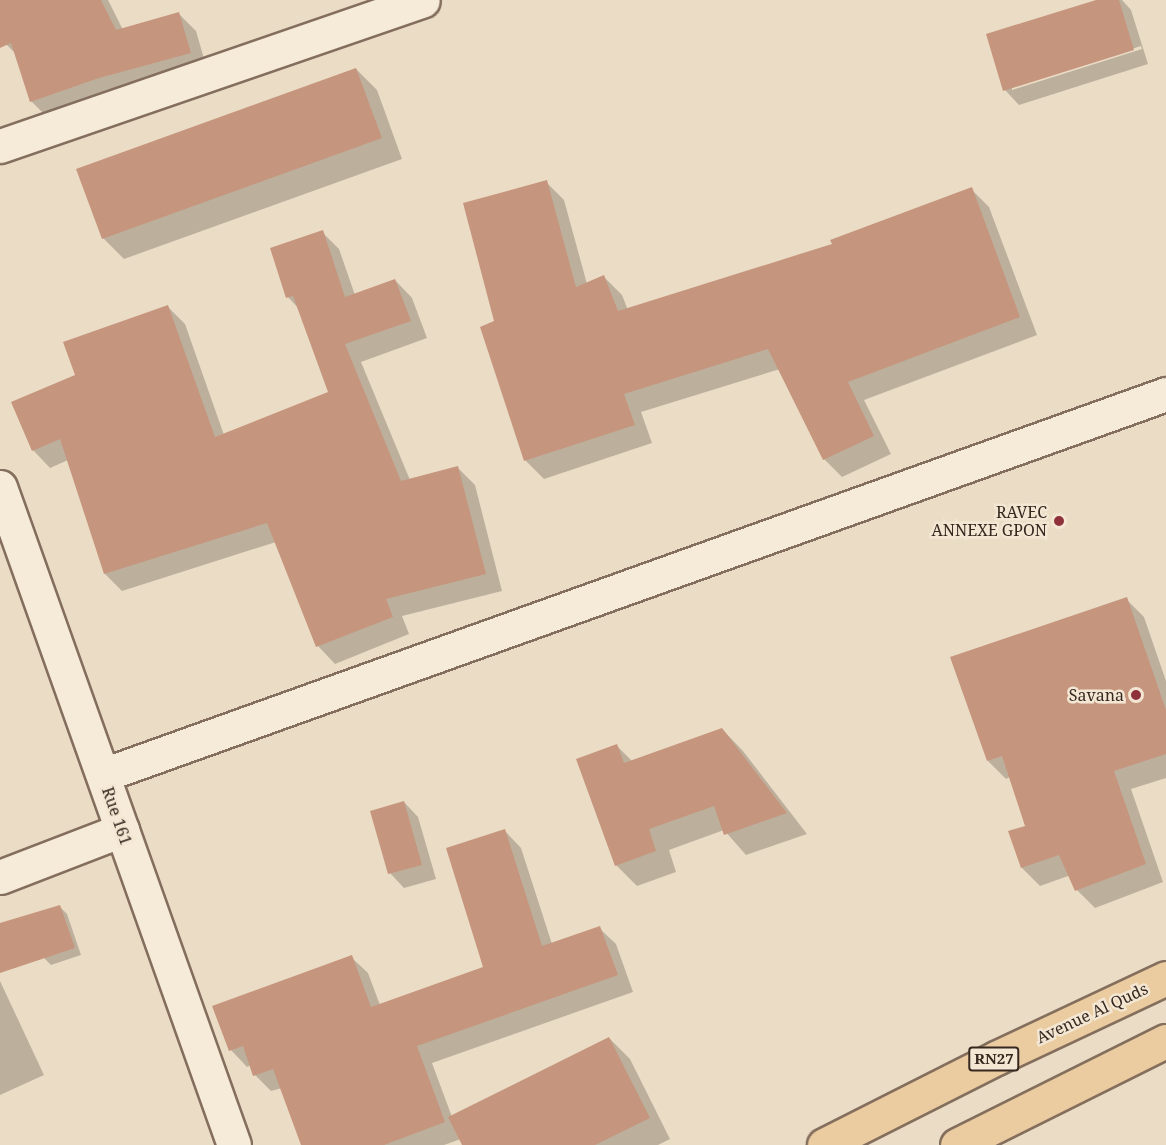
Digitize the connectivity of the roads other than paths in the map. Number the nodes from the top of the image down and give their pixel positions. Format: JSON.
{"nodes":[{"id":1,"x":423,"y":0,"type":"edge"},
{"id":2,"x":0,"y":146,"type":"edge"},
{"id":3,"x":1166,"y":394,"type":"edge"},
{"id":4,"x":0,"y":487,"type":"edge"},
{"id":5,"x":103,"y":775,"type":"junction"},
{"id":6,"x":122,"y":830,"type":"junction"},
{"id":7,"x":0,"y":877,"type":"edge"},
{"id":8,"x":1166,"y":978,"type":"edge"},
{"id":9,"x":1166,"y":1041,"type":"edge"},
{"id":10,"x":234,"y":1145,"type":"edge"},
{"id":11,"x":824,"y":1145,"type":"edge"},
{"id":12,"x":957,"y":1145,"type":"edge"}],
"edges":[{"from":1,"to":2,"type":"street"},
{"from":3,"to":5,"type":"street"},
{"from":4,"to":5,"type":"street","name":"Rue 161"},
{"from":5,"to":6,"type":"street","name":"Rue 161"},
{"from":6,"to":7,"type":"street"},
{"from":6,"to":10,"type":"street","name":"Rue 161"},
{"from":8,"to":11,"type":"main road","name":"Avenue Al Quds","number":"RN27"},
{"from":9,"to":12,"type":"main road"}]}
